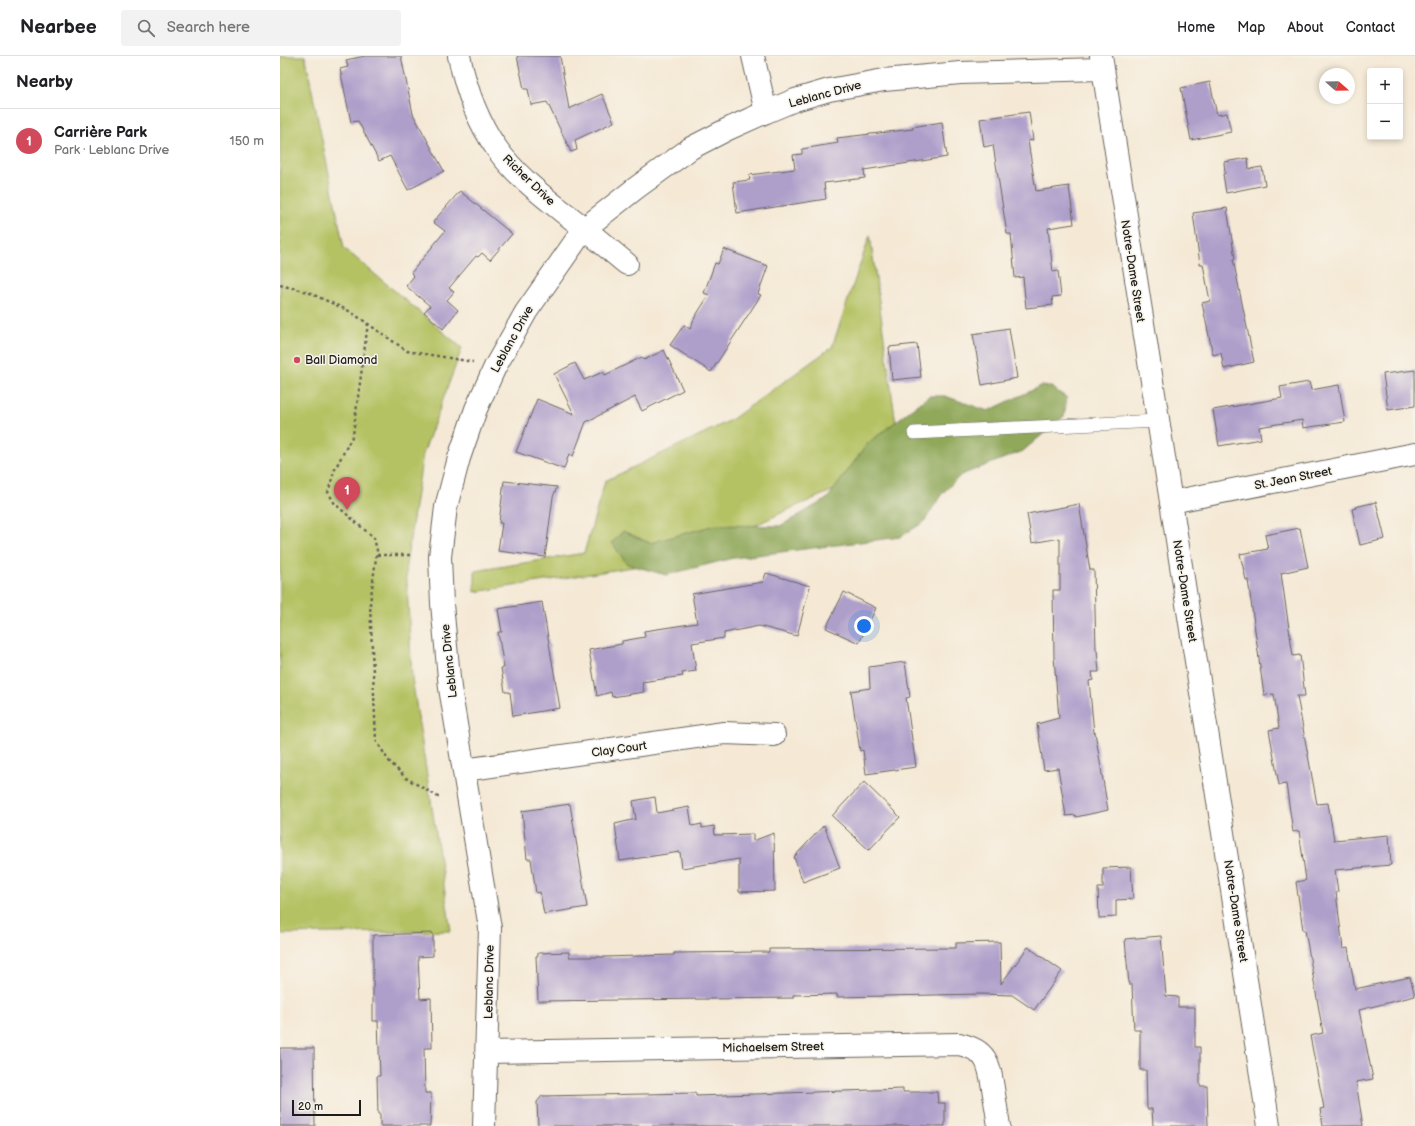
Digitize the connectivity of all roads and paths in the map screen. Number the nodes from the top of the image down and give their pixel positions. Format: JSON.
{"nodes":[{"id":1,"x":459,"y":56,"type":"edge"},
{"id":2,"x":753,"y":56,"type":"edge"},
{"id":3,"x":1101,"y":63,"type":"edge"},
{"id":4,"x":766,"y":112,"type":"junction"},
{"id":5,"x":584,"y":229,"type":"junction"},
{"id":6,"x":627,"y":264,"type":"dead end"},
{"id":7,"x":280,"y":284,"type":"edge"},
{"id":8,"x":368,"y":323,"type":"junction"},
{"id":9,"x":495,"y":367,"type":"junction"},
{"id":10,"x":1157,"y":421,"type":"junction"},
{"id":11,"x":914,"y":433,"type":"dead end"},
{"id":12,"x":1415,"y":454,"type":"edge"},
{"id":13,"x":1171,"y":502,"type":"junction"},
{"id":14,"x":377,"y":555,"type":"junction"},
{"id":15,"x":410,"y":555,"type":"dead end"},
{"id":16,"x":774,"y":735,"type":"dead end"},
{"id":17,"x":464,"y":770,"type":"junction"},
{"id":18,"x":440,"y":798,"type":"dead end"},
{"id":19,"x":487,"y":1052,"type":"junction"},
{"id":20,"x":484,"y":1126,"type":"edge"},
{"id":21,"x":999,"y":1126,"type":"edge"},
{"id":22,"x":1269,"y":1126,"type":"edge"}],
"edges":[{"from":1,"to":5,"type":"street","name":"Richer Drive"},
{"from":2,"to":4,"type":"street"},
{"from":3,"to":4,"type":"street","name":"Leblanc Drive"},
{"from":3,"to":10,"type":"street","name":"Notre-Dame Street"},
{"from":4,"to":5,"type":"street","name":"Leblanc Drive"},
{"from":5,"to":6,"type":"street"},
{"from":5,"to":9,"type":"street","name":"Leblanc Drive"},
{"from":7,"to":8,"type":"path"},
{"from":8,"to":9,"type":"path"},
{"from":8,"to":14,"type":"path"},
{"from":9,"to":17,"type":"street","name":"Leblanc Drive"},
{"from":10,"to":11,"type":"lane"},
{"from":10,"to":13,"type":"street","name":"Notre-Dame Street"},
{"from":12,"to":13,"type":"street","name":"St. Jean Street"},
{"from":13,"to":22,"type":"street","name":"Notre-Dame Street"},
{"from":14,"to":15,"type":"path"},
{"from":14,"to":18,"type":"path"},
{"from":16,"to":17,"type":"street","name":"Clay Court"},
{"from":17,"to":19,"type":"street","name":"Leblanc Drive"},
{"from":19,"to":20,"type":"street","name":"Leblanc Drive"},
{"from":19,"to":21,"type":"street","name":"Michaelsem Street"}]}
